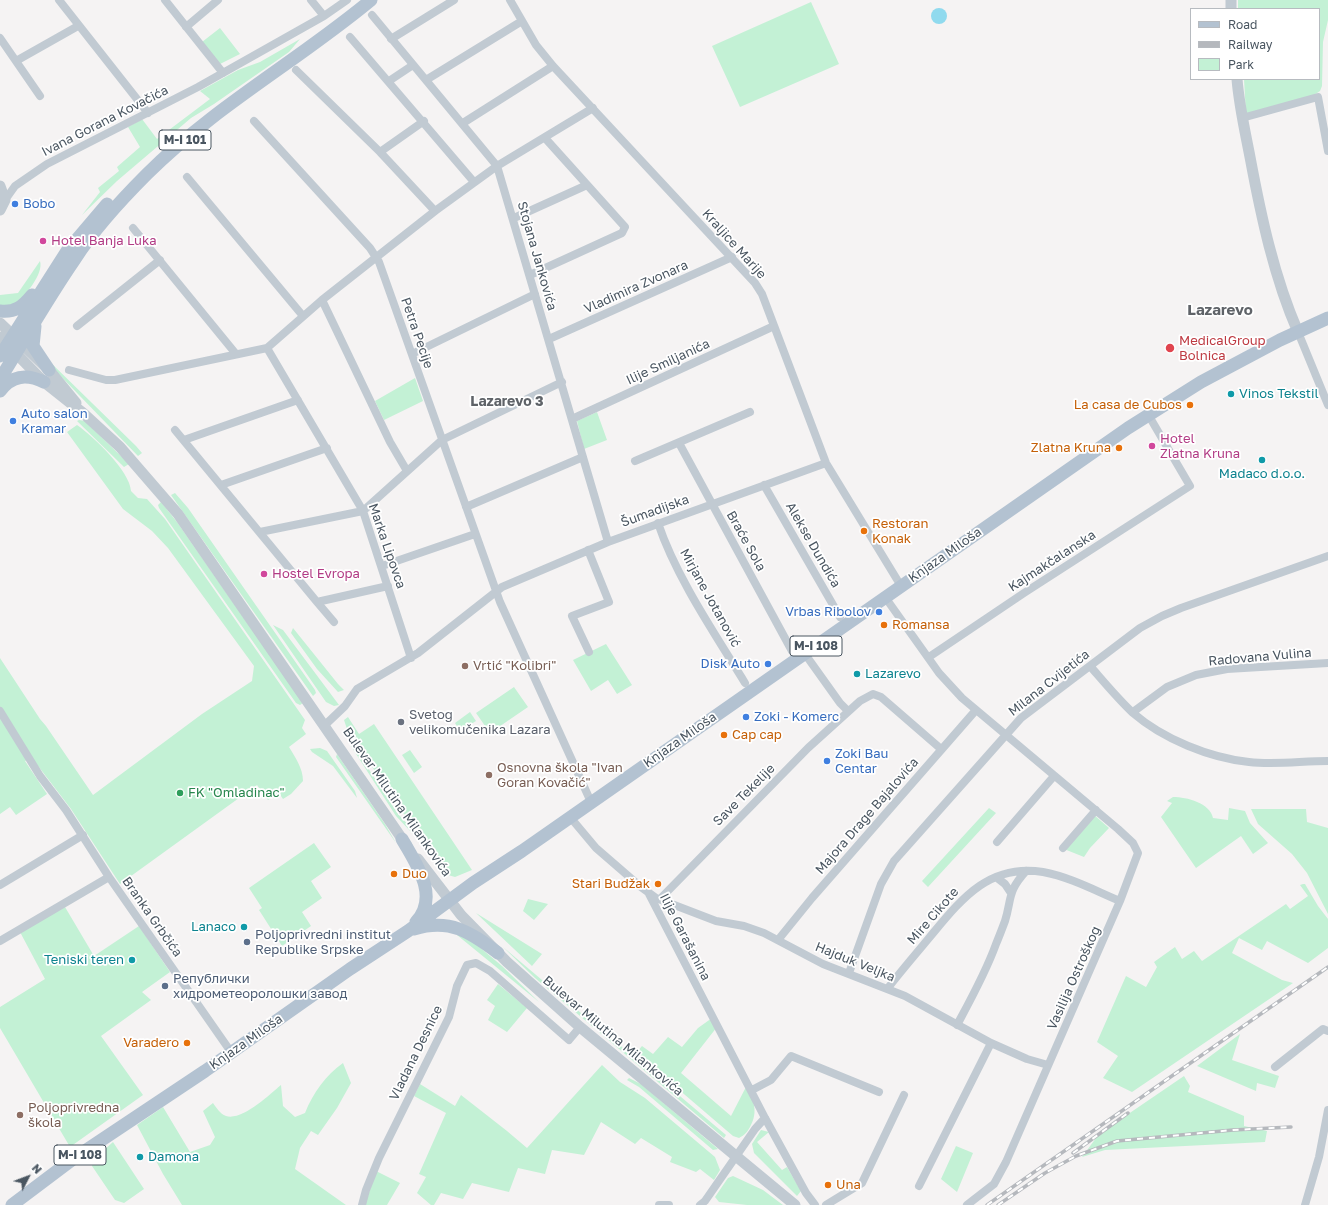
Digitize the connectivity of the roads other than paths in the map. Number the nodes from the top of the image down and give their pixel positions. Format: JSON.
{"nodes":[{"id":1,"x":59,"y":0,"type":"edge"},
{"id":2,"x":165,"y":0,"type":"edge"},
{"id":3,"x":218,"y":0,"type":"edge"},
{"id":4,"x":311,"y":0,"type":"edge"},
{"id":5,"x":347,"y":0,"type":"edge"},
{"id":6,"x":361,"y":0,"type":"edge"},
{"id":7,"x":371,"y":0,"type":"edge"},
{"id":8,"x":454,"y":0,"type":"edge"},
{"id":9,"x":510,"y":0,"type":"edge"},
{"id":10,"x":372,"y":15,"type":"dead end"},
{"id":11,"x":324,"y":16,"type":"junction"},
{"id":12,"x":522,"y":21,"type":"junction"},
{"id":13,"x":78,"y":26,"type":"junction"},
{"id":14,"x":186,"y":27,"type":"junction"},
{"id":15,"x":350,"y":37,"type":"dead end"},
{"id":16,"x":0,"y":38,"type":"edge"},
{"id":17,"x":391,"y":39,"type":"junction"},
{"id":18,"x":16,"y":61,"type":"junction"},
{"id":19,"x":413,"y":65,"type":"junction"},
{"id":20,"x":553,"y":66,"type":"junction"},
{"id":21,"x":296,"y":70,"type":"dead end"},
{"id":22,"x":223,"y":73,"type":"junction"},
{"id":23,"x":426,"y":80,"type":"junction"},
{"id":24,"x":1237,"y":80,"type":"edge"},
{"id":25,"x":389,"y":81,"type":"junction"},
{"id":26,"x":40,"y":96,"type":"dead end"},
{"id":27,"x":593,"y":108,"type":"junction"},
{"id":28,"x":148,"y":113,"type":"junction"},
{"id":29,"x":1242,"y":118,"type":"junction"},
{"id":30,"x":254,"y":121,"type":"dead end"},
{"id":31,"x":424,"y":122,"type":"junction"},
{"id":32,"x":463,"y":123,"type":"junction"},
{"id":33,"x":545,"y":138,"type":"junction"},
{"id":34,"x":1328,"y":150,"type":"edge"},
{"id":35,"x":380,"y":152,"type":"junction"},
{"id":36,"x":497,"y":166,"type":"junction"},
{"id":37,"x":187,"y":177,"type":"dead end"},
{"id":38,"x":474,"y":182,"type":"junction"},
{"id":39,"x":587,"y":185,"type":"junction"},
{"id":40,"x":0,"y":186,"type":"edge"},
{"id":41,"x":5,"y":200,"type":"junction"},
{"id":42,"x":0,"y":210,"type":"edge"},
{"id":43,"x":435,"y":211,"type":"junction"},
{"id":44,"x":514,"y":218,"type":"junction"},
{"id":45,"x":133,"y":228,"type":"dead end"},
{"id":46,"x":376,"y":257,"type":"junction"},
{"id":47,"x":732,"y":257,"type":"junction"},
{"id":48,"x":160,"y":260,"type":"junction"},
{"id":49,"x":530,"y":275,"type":"junction"},
{"id":50,"x":48,"y":279,"type":"junction"},
{"id":51,"x":535,"y":294,"type":"junction"},
{"id":52,"x":322,"y":300,"type":"junction"},
{"id":53,"x":0,"y":311,"type":"edge"},
{"id":54,"x":303,"y":316,"type":"junction"},
{"id":55,"x":1328,"y":318,"type":"edge"},
{"id":56,"x":38,"y":319,"type":"junction"},
{"id":57,"x":0,"y":322,"type":"edge"},
{"id":58,"x":77,"y":326,"type":"dead end"},
{"id":59,"x":774,"y":326,"type":"junction"},
{"id":60,"x":1298,"y":332,"type":"junction"},
{"id":61,"x":549,"y":339,"type":"junction"},
{"id":62,"x":12,"y":344,"type":"edge"},
{"id":63,"x":267,"y":348,"type":"junction"},
{"id":64,"x":236,"y":354,"type":"junction"},
{"id":65,"x":412,"y":354,"type":"junction"},
{"id":66,"x":0,"y":356,"type":"edge"},
{"id":67,"x":69,"y":370,"type":"dead end"},
{"id":68,"x":46,"y":376,"type":"junction"},
{"id":69,"x":0,"y":379,"type":"edge"},
{"id":70,"x":562,"y":382,"type":"junction"},
{"id":71,"x":1324,"y":384,"type":"edge"},
{"id":72,"x":0,"y":392,"type":"edge"},
{"id":73,"x":298,"y":400,"type":"junction"},
{"id":74,"x":1328,"y":405,"type":"edge"},
{"id":75,"x":750,"y":412,"type":"dead end"},
{"id":76,"x":1149,"y":416,"type":"junction"},
{"id":77,"x":572,"y":419,"type":"junction"},
{"id":78,"x":175,"y":430,"type":"dead end"},
{"id":79,"x":184,"y":440,"type":"junction"},
{"id":80,"x":442,"y":440,"type":"junction"},
{"id":81,"x":679,"y":443,"type":"junction"},
{"id":82,"x":327,"y":448,"type":"junction"},
{"id":83,"x":583,"y":457,"type":"junction"},
{"id":84,"x":635,"y":461,"type":"dead end"},
{"id":85,"x":826,"y":462,"type":"junction"},
{"id":86,"x":407,"y":471,"type":"junction"},
{"id":87,"x":221,"y":485,"type":"junction"},
{"id":88,"x":764,"y":485,"type":"junction"},
{"id":89,"x":711,"y":504,"type":"junction"},
{"id":90,"x":466,"y":506,"type":"junction"},
{"id":91,"x":363,"y":510,"type":"junction"},
{"id":92,"x":658,"y":523,"type":"junction"},
{"id":93,"x":260,"y":532,"type":"junction"},
{"id":94,"x":475,"y":534,"type":"junction"},
{"id":95,"x":608,"y":542,"type":"junction"},
{"id":96,"x":588,"y":550,"type":"junction"},
{"id":97,"x":1328,"y":556,"type":"edge"},
{"id":98,"x":382,"y":566,"type":"junction"},
{"id":99,"x":388,"y":586,"type":"junction"},
{"id":100,"x":901,"y":586,"type":"junction"},
{"id":101,"x":496,"y":591,"type":"junction"},
{"id":102,"x":885,"y":597,"type":"junction"},
{"id":103,"x":318,"y":602,"type":"junction"},
{"id":104,"x":840,"y":617,"type":"dead end"},
{"id":105,"x":334,"y":622,"type":"dead end"},
{"id":106,"x":589,"y":652,"type":"dead end"},
{"id":107,"x":798,"y":652,"type":"junction"},
{"id":108,"x":411,"y":658,"type":"junction"},
{"id":109,"x":929,"y":658,"type":"junction"},
{"id":110,"x":1328,"y":663,"type":"edge"},
{"id":111,"x":1090,"y":666,"type":"junction"},
{"id":112,"x":745,"y":683,"type":"dead end"},
{"id":113,"x":976,"y":710,"type":"junction"},
{"id":114,"x":0,"y":711,"type":"edge"},
{"id":115,"x":848,"y":711,"type":"junction"},
{"id":116,"x":1133,"y":712,"type":"junction"},
{"id":117,"x":325,"y":725,"type":"junction"},
{"id":118,"x":1006,"y":734,"type":"junction"},
{"id":119,"x":941,"y":749,"type":"junction"},
{"id":120,"x":1328,"y":761,"type":"edge"},
{"id":121,"x":1054,"y":776,"type":"junction"},
{"id":122,"x":591,"y":802,"type":"junction"},
{"id":123,"x":1096,"y":810,"type":"junction"},
{"id":124,"x":570,"y":816,"type":"junction"},
{"id":125,"x":83,"y":835,"type":"junction"},
{"id":126,"x":402,"y":839,"type":"junction"},
{"id":127,"x":997,"y":842,"type":"dead end"},
{"id":128,"x":1063,"y":848,"type":"dead end"},
{"id":129,"x":1026,"y":871,"type":"junction"},
{"id":130,"x":109,"y":877,"type":"junction"},
{"id":131,"x":996,"y":877,"type":"junction"},
{"id":132,"x":0,"y":885,"type":"edge"},
{"id":133,"x":648,"y":893,"type":"junction"},
{"id":134,"x":1011,"y":893,"type":"junction"},
{"id":135,"x":660,"y":899,"type":"junction"},
{"id":136,"x":450,"y":900,"type":"junction"},
{"id":137,"x":1120,"y":901,"type":"junction"},
{"id":138,"x":408,"y":931,"type":"junction"},
{"id":139,"x":778,"y":940,"type":"junction"},
{"id":140,"x":0,"y":941,"type":"edge"},
{"id":141,"x":498,"y":953,"type":"junction"},
{"id":142,"x":849,"y":973,"type":"junction"},
{"id":143,"x":888,"y":988,"type":"junction"},
{"id":144,"x":957,"y":1025,"type":"junction"},
{"id":145,"x":580,"y":1027,"type":"junction"},
{"id":146,"x":1326,"y":1028,"type":"edge"},
{"id":147,"x":991,"y":1043,"type":"junction"},
{"id":148,"x":231,"y":1052,"type":"junction"},
{"id":149,"x":1048,"y":1065,"type":"junction"},
{"id":150,"x":1275,"y":1067,"type":"dead end"},
{"id":151,"x":752,"y":1090,"type":"junction"},
{"id":152,"x":879,"y":1092,"type":"dead end"},
{"id":153,"x":904,"y":1094,"type":"dead end"},
{"id":154,"x":1328,"y":1110,"type":"edge"},
{"id":155,"x":765,"y":1118,"type":"junction"},
{"id":156,"x":736,"y":1156,"type":"junction"},
{"id":157,"x":919,"y":1186,"type":"dead end"},
{"id":158,"x":12,"y":1205,"type":"edge"},
{"id":159,"x":362,"y":1205,"type":"edge"},
{"id":160,"x":659,"y":1205,"type":"edge"},
{"id":161,"x":669,"y":1205,"type":"edge"},
{"id":162,"x":700,"y":1205,"type":"edge"},
{"id":163,"x":795,"y":1205,"type":"edge"},
{"id":164,"x":815,"y":1205,"type":"edge"},
{"id":165,"x":826,"y":1205,"type":"edge"},
{"id":166,"x":967,"y":1205,"type":"edge"},
{"id":167,"x":1305,"y":1205,"type":"edge"}],
"edges":[{"from":1,"to":13,"type":"street"},
{"from":2,"to":14,"type":"street"},
{"from":3,"to":14,"type":"street"},
{"from":4,"to":11,"type":"street"},
{"from":5,"to":11,"type":"street","name":"Ivana Gorana Kovačića"},
{"from":6,"to":50,"type":"main road","number":"M-I 101"},
{"from":7,"to":56,"type":"main road","number":"M-I 101"},
{"from":8,"to":17,"type":"street"},
{"from":9,"to":12,"type":"street","name":"Kraljice Marije"},
{"from":10,"to":17,"type":"street","name":"Stojana Jankovića"},
{"from":11,"to":22,"type":"street","name":"Ivana Gorana Kovačića"},
{"from":12,"to":20,"type":"street","name":"Kraljice Marije"},
{"from":12,"to":23,"type":"street"},
{"from":13,"to":18,"type":"street"},
{"from":13,"to":28,"type":"street"},
{"from":14,"to":22,"type":"street"},
{"from":15,"to":25,"type":"street"},
{"from":16,"to":18,"type":"street"},
{"from":17,"to":19,"type":"street","name":"Stojana Jankovića"},
{"from":18,"to":26,"type":"street"},
{"from":19,"to":23,"type":"street","name":"Stojana Jankovića"},
{"from":19,"to":25,"type":"street"},
{"from":20,"to":27,"type":"street","name":"Kraljice Marije"},
{"from":20,"to":32,"type":"street"},
{"from":21,"to":35,"type":"street"},
{"from":22,"to":28,"type":"street","name":"Ivana Gorana Kovačića"},
{"from":23,"to":32,"type":"street","name":"Stojana Jankovića"},
{"from":24,"to":29,"type":"street"},
{"from":25,"to":31,"type":"street"},
{"from":27,"to":33,"type":"street"},
{"from":27,"to":47,"type":"street","name":"Kraljice Marije"},
{"from":28,"to":41,"type":"street","name":"Ivana Gorana Kovačića"},
{"from":29,"to":34,"type":"street"},
{"from":29,"to":60,"type":"street"},
{"from":30,"to":46,"type":"street","name":"Petra Pecije"},
{"from":31,"to":35,"type":"street"},
{"from":31,"to":38,"type":"street"},
{"from":32,"to":36,"type":"street","name":"Stojana Jankovića"},
{"from":33,"to":36,"type":"street"},
{"from":33,"to":39,"type":"street"},
{"from":35,"to":43,"type":"street"},
{"from":36,"to":38,"type":"street"},
{"from":36,"to":44,"type":"street","name":"Stojana Jankovića"},
{"from":37,"to":54,"type":"street"},
{"from":38,"to":43,"type":"street"},
{"from":39,"to":44,"type":"street"},
{"from":39,"to":49,"type":"street"},
{"from":40,"to":41,"type":"street"},
{"from":41,"to":42,"type":"street"},
{"from":43,"to":46,"type":"street"},
{"from":44,"to":49,"type":"street","name":"Stojana Jankovića"},
{"from":45,"to":48,"type":"street"},
{"from":46,"to":52,"type":"street"},
{"from":46,"to":65,"type":"street","name":"Petra Pecije"},
{"from":47,"to":59,"type":"street","name":"Kraljice Marije"},
{"from":47,"to":61,"type":"street","name":"Vladimira Zvonara"},
{"from":48,"to":58,"type":"street"},
{"from":48,"to":64,"type":"street"},
{"from":49,"to":51,"type":"street","name":"Stojana Jankovića"},
{"from":50,"to":53,"type":"main road"},
{"from":50,"to":62,"type":"main road","number":"M-I 101"},
{"from":51,"to":61,"type":"street","name":"Stojana Jankovića"},
{"from":51,"to":65,"type":"street"},
{"from":52,"to":54,"type":"street"},
{"from":52,"to":86,"type":"street"},
{"from":54,"to":63,"type":"street"},
{"from":55,"to":60,"type":"main road","number":"M-I 108"},
{"from":56,"to":62,"type":"main road","number":"M-I 101"},
{"from":56,"to":68,"type":"main road"},
{"from":57,"to":62,"type":"street","name":"Bulevar Milutina Milankovića"},
{"from":59,"to":77,"type":"street","name":"Ilije Smiljanića"},
{"from":59,"to":85,"type":"street","name":"Kraljice Marije"},
{"from":60,"to":71,"type":"street"},
{"from":60,"to":76,"type":"main road","name":"Knjaza Miloša","number":"M-I 108"},
{"from":61,"to":70,"type":"street","name":"Stojana Jankovića"},
{"from":62,"to":66,"type":"main road","number":"M-I 101"},
{"from":62,"to":68,"type":"street","name":"Bulevar Milutina Milankovića"},
{"from":62,"to":69,"type":"main road","number":"M-I 101"},
{"from":63,"to":64,"type":"street"},
{"from":63,"to":73,"type":"street","name":"Marka Lipovca"},
{"from":64,"to":67,"type":"street"},
{"from":65,"to":80,"type":"street","name":"Petra Pecije"},
{"from":68,"to":72,"type":"main road"},
{"from":68,"to":117,"type":"street","name":"Bulevar Milutina Milankovića"},
{"from":70,"to":77,"type":"street","name":"Stojana Jankovića"},
{"from":70,"to":80,"type":"street"},
{"from":71,"to":74,"type":"street"},
{"from":73,"to":79,"type":"street"},
{"from":73,"to":82,"type":"street","name":"Marka Lipovca"},
{"from":75,"to":81,"type":"street"},
{"from":76,"to":100,"type":"main road","name":"Knjaza Miloša","number":"M-I 108"},
{"from":76,"to":109,"type":"street","name":"Kajmakčalanska"},
{"from":77,"to":83,"type":"street","name":"Stojana Jankovića"},
{"from":78,"to":79,"type":"street"},
{"from":79,"to":87,"type":"street"},
{"from":80,"to":86,"type":"street"},
{"from":80,"to":90,"type":"street","name":"Petra Pecije"},
{"from":81,"to":84,"type":"street"},
{"from":81,"to":89,"type":"street","name":"Braće Sola"},
{"from":82,"to":87,"type":"street"},
{"from":82,"to":91,"type":"street","name":"Marka Lipovca"},
{"from":83,"to":90,"type":"street"},
{"from":83,"to":95,"type":"street","name":"Stojana Jankovića"},
{"from":85,"to":88,"type":"street","name":"Šumadijska"},
{"from":85,"to":100,"type":"street","name":"Kraljice Marije"},
{"from":86,"to":91,"type":"street"},
{"from":87,"to":93,"type":"street"},
{"from":88,"to":89,"type":"street","name":"Šumadijska"},
{"from":88,"to":104,"type":"street","name":"Alekse Dundića"},
{"from":89,"to":92,"type":"street","name":"Šumadijska"},
{"from":89,"to":107,"type":"street","name":"Braće Sola"},
{"from":90,"to":94,"type":"street","name":"Petra Pecije"},
{"from":91,"to":93,"type":"street"},
{"from":91,"to":98,"type":"street","name":"Marka Lipovca"},
{"from":92,"to":95,"type":"street","name":"Šumadijska"},
{"from":92,"to":112,"type":"street","name":"Mirjane Jotanović"},
{"from":93,"to":103,"type":"street"},
{"from":94,"to":98,"type":"street"},
{"from":94,"to":101,"type":"street","name":"Petra Pecije"},
{"from":95,"to":96,"type":"street","name":"Šumadijska"},
{"from":96,"to":101,"type":"street","name":"Šumadijska"},
{"from":96,"to":106,"type":"street"},
{"from":97,"to":111,"type":"street","name":"Milana Cvijetića"},
{"from":98,"to":99,"type":"street","name":"Marka Lipovca"},
{"from":99,"to":103,"type":"street"},
{"from":99,"to":108,"type":"street","name":"Marka Lipovca"},
{"from":100,"to":102,"type":"main road","name":"Knjaza Miloša","number":"M-I 108"},
{"from":101,"to":108,"type":"street"},
{"from":101,"to":122,"type":"street"},
{"from":102,"to":107,"type":"main road","name":"Knjaza Miloša","number":"M-I 108"},
{"from":102,"to":109,"type":"street","name":"Vasilija Ostroškog"},
{"from":103,"to":105,"type":"street"},
{"from":107,"to":115,"type":"street","name":"Braće Sola"},
{"from":107,"to":122,"type":"main road","name":"Knjaza Miloša","number":"M-I 108"},
{"from":108,"to":117,"type":"street"},
{"from":109,"to":113,"type":"street","name":"Vasilija Ostroškog"},
{"from":110,"to":116,"type":"street","name":"Radovana Vulina"},
{"from":111,"to":116,"type":"street"},
{"from":111,"to":118,"type":"street","name":"Milana Cvijetića"},
{"from":113,"to":118,"type":"street","name":"Vasilija Ostroškog"},
{"from":113,"to":119,"type":"street","name":"Majora Drage Bajalovića"},
{"from":114,"to":125,"type":"street","name":"Branka Grbčića"},
{"from":115,"to":119,"type":"street","name":"Save Tekelije"},
{"from":115,"to":135,"type":"street","name":"Save Tekelije"},
{"from":116,"to":120,"type":"street"},
{"from":117,"to":126,"type":"street","name":"Bulevar Milutina Milankovića"},
{"from":118,"to":121,"type":"street","name":"Vasilija Ostroškog"},
{"from":118,"to":142,"type":"street","name":"Milana Cvijetića"},
{"from":119,"to":139,"type":"street","name":"Majora Drage Bajalovića"},
{"from":121,"to":123,"type":"street","name":"Vasilija Ostroškog"},
{"from":121,"to":127,"type":"street"},
{"from":122,"to":124,"type":"main road","name":"Knjaza Miloša","number":"M-I 108"},
{"from":123,"to":128,"type":"street"},
{"from":123,"to":137,"type":"street","name":"Vasilija Ostroškog"},
{"from":124,"to":133,"type":"street","name":"Ilije Garašanina"},
{"from":124,"to":136,"type":"main road","name":"Knjaza Miloša","number":"M-I 108"},
{"from":125,"to":130,"type":"street","name":"Branka Grbčića"},
{"from":125,"to":132,"type":"street"},
{"from":126,"to":136,"type":"street","name":"Bulevar Milutina Milankovića"},
{"from":126,"to":138,"type":"main road"},
{"from":129,"to":131,"type":"street","name":"Mire Cikote"},
{"from":129,"to":134,"type":"street"},
{"from":129,"to":137,"type":"street","name":"Mire Cikote"},
{"from":130,"to":140,"type":"street"},
{"from":130,"to":148,"type":"street","name":"Branka Grbčića"},
{"from":131,"to":134,"type":"street"},
{"from":131,"to":143,"type":"street","name":"Mire Cikote"},
{"from":133,"to":135,"type":"street","name":"Hajduk Veljka"},
{"from":133,"to":151,"type":"street","name":"Ilije Garašanina"},
{"from":134,"to":144,"type":"street"},
{"from":135,"to":139,"type":"street","name":"Hajduk Veljka"},
{"from":136,"to":138,"type":"main road","name":"Knjaza Miloša","number":"M-I 108"},
{"from":136,"to":141,"type":"street","name":"Bulevar Milutina Milankovića"},
{"from":137,"to":149,"type":"street","name":"Vasilija Ostroškog"},
{"from":138,"to":141,"type":"main road"},
{"from":138,"to":148,"type":"main road","name":"Knjaza Miloša","number":"M-I 108"},
{"from":139,"to":142,"type":"street","name":"Hajduk Veljka"},
{"from":141,"to":145,"type":"street","name":"Bulevar Milutina Milankovića"},
{"from":142,"to":143,"type":"street","name":"Hajduk Veljka"},
{"from":143,"to":144,"type":"street","name":"Hajduk Veljka"},
{"from":144,"to":147,"type":"street","name":"Hajduk Veljka"},
{"from":145,"to":156,"type":"street","name":"Bulevar Milutina Milankovića"},
{"from":145,"to":159,"type":"street","name":"Vladana Desnice"},
{"from":146,"to":150,"type":"street"},
{"from":147,"to":149,"type":"street","name":"Hajduk Veljka"},
{"from":147,"to":157,"type":"street"},
{"from":148,"to":158,"type":"main road","name":"Knjaza Miloša","number":"M-I 108"},
{"from":149,"to":166,"type":"street","name":"Vasilija Ostroškog"},
{"from":151,"to":152,"type":"street"},
{"from":151,"to":155,"type":"street","name":"Ilije Garašanina"},
{"from":153,"to":165,"type":"street"},
{"from":154,"to":167,"type":"street"},
{"from":155,"to":156,"type":"street"},
{"from":155,"to":164,"type":"street","name":"Ilije Garašanina"},
{"from":156,"to":162,"type":"street"},
{"from":156,"to":163,"type":"street","name":"Bulevar Milutina Milankovića"},
{"from":160,"to":161,"type":"street"}]}
